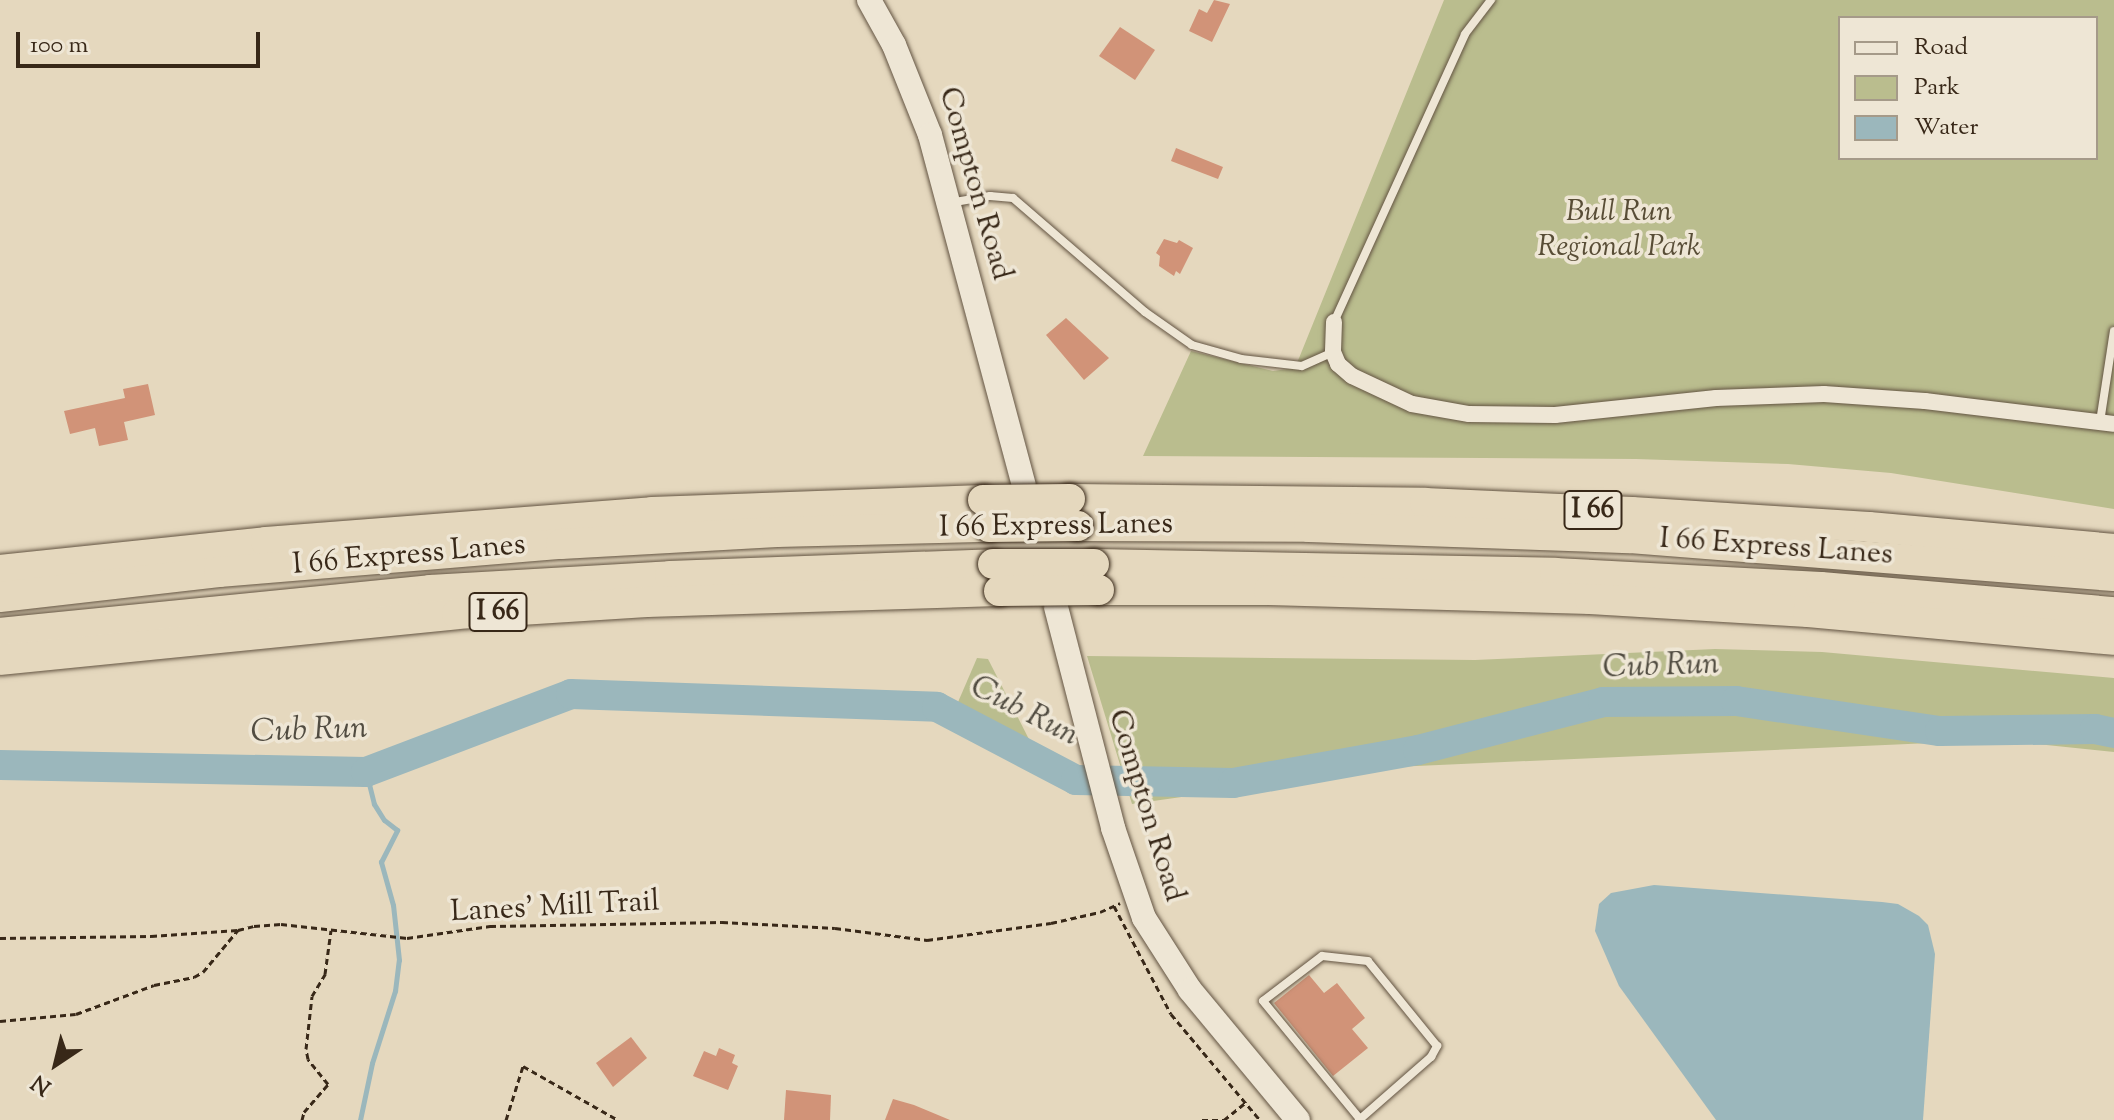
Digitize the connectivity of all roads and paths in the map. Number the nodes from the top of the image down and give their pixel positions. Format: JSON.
{"nodes":[{"id":1,"x":869,"y":0,"type":"edge"},
{"id":2,"x":1491,"y":0,"type":"edge"},
{"id":3,"x":949,"y":203,"type":"junction"},
{"id":4,"x":1334,"y":322,"type":"joint"},
{"id":5,"x":2114,"y":331,"type":"edge"},
{"id":6,"x":1333,"y":352,"type":"junction"},
{"id":7,"x":2107,"y":423,"type":"edge"},
{"id":8,"x":1024,"y":485,"type":"dead end"},
{"id":9,"x":1074,"y":513,"type":"junction"},
{"id":10,"x":986,"y":514,"type":"junction"},
{"id":11,"x":2114,"y":549,"type":"edge"},
{"id":12,"x":0,"y":570,"type":"edge"},
{"id":13,"x":2114,"y":576,"type":"edge"},
{"id":14,"x":1096,"y":577,"type":"junction"},
{"id":15,"x":996,"y":578,"type":"junction"},
{"id":16,"x":0,"y":597,"type":"edge"},
{"id":17,"x":1056,"y":607,"type":"dead end"},
{"id":18,"x":2114,"y":612,"type":"edge"},
{"id":19,"x":0,"y":633,"type":"edge"},
{"id":20,"x":2114,"y":640,"type":"edge"},
{"id":21,"x":0,"y":660,"type":"edge"},
{"id":22,"x":1124,"y":900,"type":"junction"},
{"id":23,"x":238,"y":930,"type":"junction"},
{"id":24,"x":331,"y":930,"type":"junction"},
{"id":25,"x":0,"y":938,"type":"edge"},
{"id":26,"x":0,"y":1021,"type":"edge"},
{"id":27,"x":1245,"y":1103,"type":"junction"},
{"id":28,"x":302,"y":1120,"type":"edge"},
{"id":29,"x":506,"y":1120,"type":"edge"},
{"id":30,"x":618,"y":1120,"type":"edge"},
{"id":31,"x":1202,"y":1120,"type":"edge"},
{"id":32,"x":1260,"y":1120,"type":"edge"},
{"id":33,"x":1298,"y":1120,"type":"edge"},
{"id":34,"x":1359,"y":1120,"type":"edge"}],
"edges":[{"from":1,"to":3,"type":"street","name":"Compton Road"},
{"from":2,"to":4,"type":"lane"},
{"from":3,"to":6,"type":"lane"},
{"from":3,"to":8,"type":"street","name":"Compton Road"},
{"from":4,"to":6,"type":"street"},
{"from":5,"to":7,"type":"lane"},
{"from":6,"to":7,"type":"street"},
{"from":9,"to":10,"type":"highway","number":"I 66","bridge":true},
{"from":9,"to":11,"type":"highway","number":"I 66"},
{"from":9,"to":13,"type":"highway","name":"I 66 Express Lanes"},
{"from":10,"to":12,"type":"highway","number":"I 66"},
{"from":10,"to":16,"type":"highway","name":"I 66 Express Lanes"},
{"from":14,"to":15,"type":"highway","number":"I 66","bridge":true},
{"from":14,"to":18,"type":"highway","name":"I 66 Express Lanes"},
{"from":14,"to":20,"type":"highway","number":"I 66"},
{"from":15,"to":19,"type":"highway","name":"I 66 Express Lanes"},
{"from":15,"to":21,"type":"highway","number":"I 66"},
{"from":17,"to":22,"type":"street","name":"Compton Road"},
{"from":22,"to":24,"type":"path","name":"Lanes' Mill Trail"},
{"from":22,"to":27,"type":"path"},
{"from":22,"to":33,"type":"street","name":"Compton Road"},
{"from":23,"to":24,"type":"path","name":"Lanes' Mill Trail"},
{"from":23,"to":25,"type":"path","name":"Lanes' Mill Trail"},
{"from":23,"to":26,"type":"path"},
{"from":24,"to":28,"type":"path"},
{"from":27,"to":31,"type":"path"},
{"from":27,"to":32,"type":"path"},
{"from":29,"to":30,"type":"path"},
{"from":34,"to":34,"type":"lane"}]}
